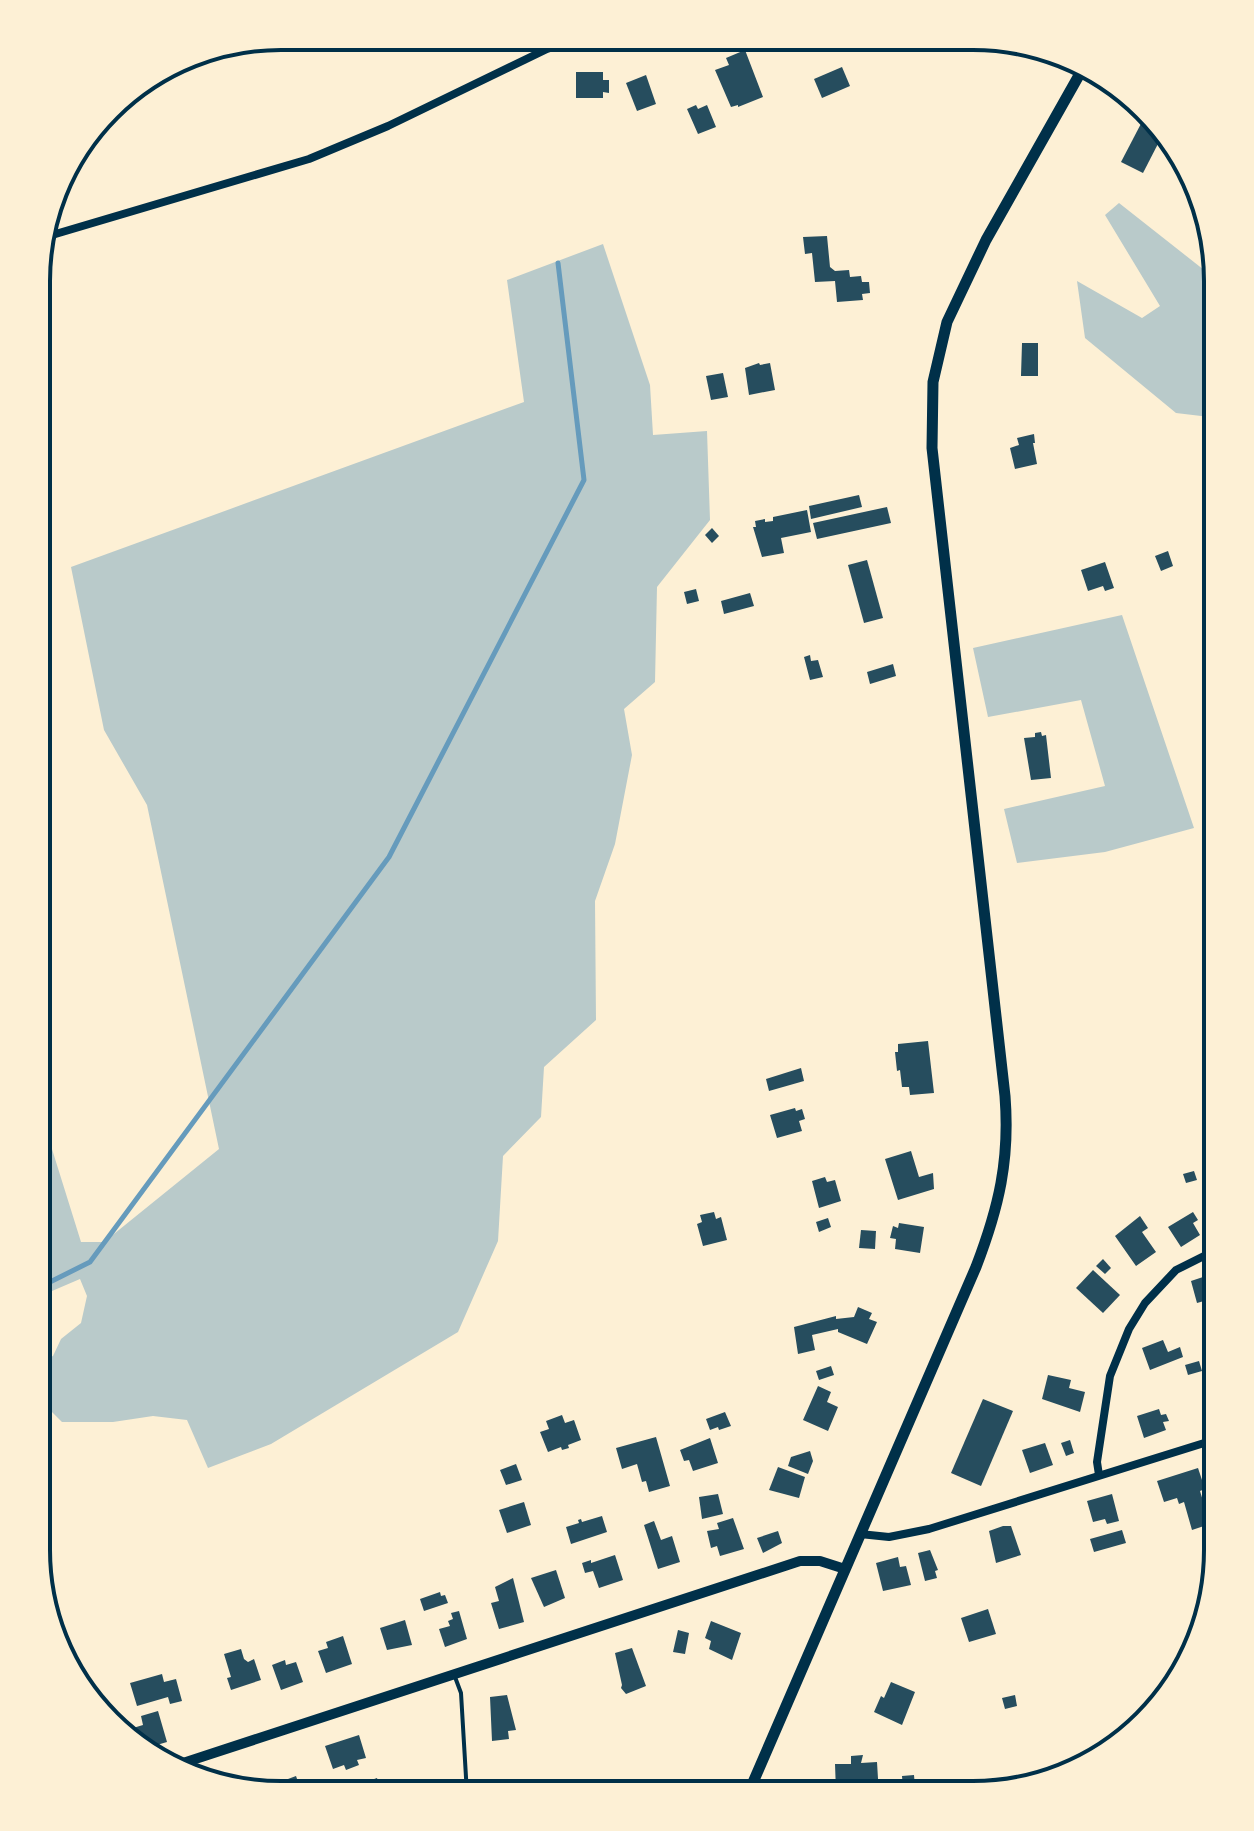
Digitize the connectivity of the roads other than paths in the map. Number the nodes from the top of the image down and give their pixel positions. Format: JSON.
{"nodes":[{"id":1,"x":545,"y":50,"type":"edge"},
{"id":2,"x":1079,"y":76,"type":"edge"},
{"id":3,"x":55,"y":234,"type":"edge"},
{"id":4,"x":1204,"y":1256,"type":"edge"},
{"id":5,"x":1204,"y":1443,"type":"edge"},
{"id":6,"x":1099,"y":1475,"type":"junction"},
{"id":7,"x":860,"y":1534,"type":"junction"},
{"id":8,"x":845,"y":1569,"type":"junction"},
{"id":9,"x":454,"y":1675,"type":"junction"},
{"id":10,"x":188,"y":1761,"type":"edge"},
{"id":11,"x":466,"y":1781,"type":"edge"},
{"id":12,"x":754,"y":1781,"type":"edge"}],
"edges":[{"from":1,"to":3,"type":"street"},
{"from":2,"to":7,"type":"main road"},
{"from":4,"to":6,"type":"street"},
{"from":5,"to":6,"type":"street"},
{"from":6,"to":7,"type":"street"},
{"from":7,"to":8,"type":"main road"},
{"from":8,"to":9,"type":"street"},
{"from":8,"to":12,"type":"main road"},
{"from":9,"to":10,"type":"street"},
{"from":9,"to":11,"type":"lane"}]}
